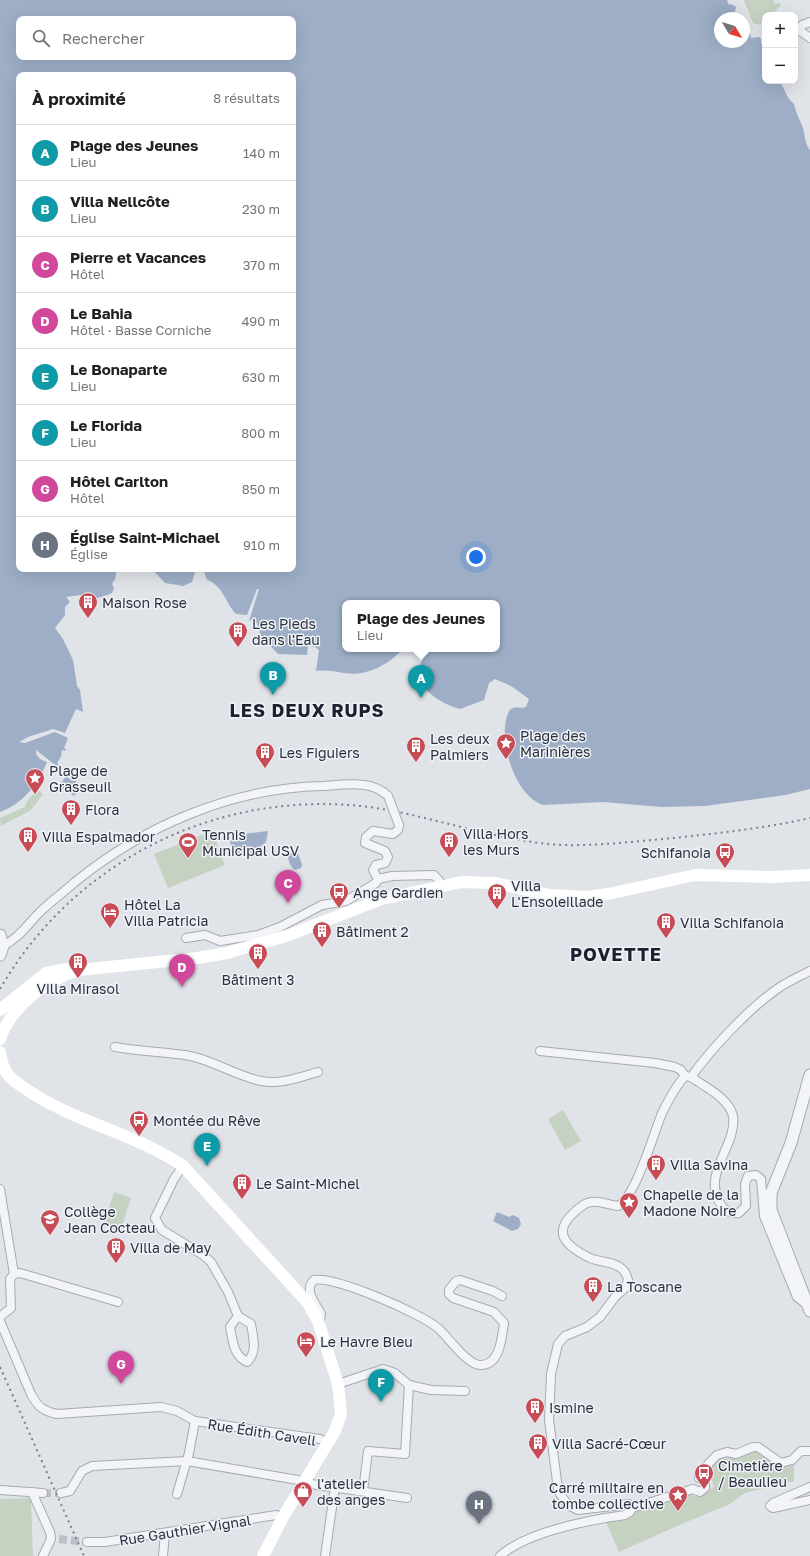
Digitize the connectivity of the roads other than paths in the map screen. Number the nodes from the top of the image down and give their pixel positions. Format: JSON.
{"nodes":[{"id":1,"x":810,"y":22,"type":"edge"},
{"id":2,"x":810,"y":38,"type":"edge"},
{"id":3,"x":810,"y":875,"type":"edge"},
{"id":4,"x":378,"y":878,"type":"junction"},
{"id":5,"x":443,"y":885,"type":"junction"},
{"id":6,"x":186,"y":938,"type":"dead end"},
{"id":7,"x":1,"y":946,"type":"edge"},
{"id":8,"x":810,"y":971,"type":"edge"},
{"id":9,"x":40,"y":983,"type":"junction"},
{"id":10,"x":0,"y":1010,"type":"edge"},
{"id":11,"x":1,"y":1036,"type":"edge"},
{"id":12,"x":115,"y":1047,"type":"dead end"},
{"id":13,"x":540,"y":1051,"type":"dead end"},
{"id":14,"x":0,"y":1052,"type":"edge"},
{"id":15,"x":2,"y":1069,"type":"edge"},
{"id":16,"x":318,"y":1072,"type":"dead end"},
{"id":17,"x":810,"y":1075,"type":"edge"},
{"id":18,"x":688,"y":1077,"type":"junction"},
{"id":19,"x":183,"y":1166,"type":"junction"},
{"id":20,"x":0,"y":1189,"type":"edge"},
{"id":21,"x":14,"y":1274,"type":"junction"},
{"id":22,"x":502,"y":1296,"type":"dead end"},
{"id":23,"x":118,"y":1302,"type":"dead end"},
{"id":24,"x":809,"y":1308,"type":"edge"},
{"id":25,"x":238,"y":1316,"type":"junction"},
{"id":26,"x":0,"y":1317,"type":"edge"},
{"id":27,"x":0,"y":1320,"type":"edge"},
{"id":28,"x":318,"y":1321,"type":"junction"},
{"id":29,"x":338,"y":1384,"type":"junction"},
{"id":30,"x":409,"y":1385,"type":"junction"},
{"id":31,"x":465,"y":1391,"type":"dead end"},
{"id":32,"x":195,"y":1422,"type":"junction"},
{"id":33,"x":328,"y":1443,"type":"junction"},
{"id":34,"x":810,"y":1451,"type":"edge"},
{"id":35,"x":187,"y":1461,"type":"junction"},
{"id":36,"x":699,"y":1478,"type":"junction"},
{"id":37,"x":304,"y":1482,"type":"junction"},
{"id":38,"x":810,"y":1486,"type":"edge"},
{"id":39,"x":335,"y":1487,"type":"junction"},
{"id":40,"x":693,"y":1488,"type":"junction"},
{"id":41,"x":0,"y":1490,"type":"edge"},
{"id":42,"x":363,"y":1491,"type":"junction"},
{"id":43,"x":32,"y":1492,"type":"junction"},
{"id":44,"x":43,"y":1493,"type":"tunnel mouth"},
{"id":45,"x":61,"y":1493,"type":"tunnel mouth"},
{"id":46,"x":177,"y":1494,"type":"dead end"},
{"id":47,"x":407,"y":1498,"type":"dead end"},
{"id":48,"x":810,"y":1500,"type":"edge"},
{"id":49,"x":632,"y":1508,"type":"junction"},
{"id":50,"x":283,"y":1517,"type":"junction"},
{"id":51,"x":165,"y":1533,"type":"junction"},
{"id":52,"x":50,"y":1539,"type":"junction"},
{"id":53,"x":60,"y":1539,"type":"tunnel mouth"},
{"id":54,"x":87,"y":1542,"type":"tunnel mouth"},
{"id":55,"x":43,"y":1556,"type":"edge"},
{"id":56,"x":163,"y":1556,"type":"edge"},
{"id":57,"x":263,"y":1556,"type":"edge"},
{"id":58,"x":325,"y":1556,"type":"edge"},
{"id":59,"x":500,"y":1556,"type":"edge"}],
"edges":[{"from":1,"to":2,"type":"street"},
{"from":3,"to":5,"type":"main road"},
{"from":4,"to":5,"type":"street"},
{"from":4,"to":6,"type":"street"},
{"from":4,"to":7,"type":"street","bridge":true},
{"from":5,"to":9,"type":"main road"},
{"from":8,"to":18,"type":"street"},
{"from":9,"to":10,"type":"main road"},
{"from":9,"to":11,"type":"main road"},
{"from":12,"to":16,"type":"street"},
{"from":13,"to":18,"type":"street"},
{"from":14,"to":15,"type":"main road"},
{"from":15,"to":19,"type":"main road"},
{"from":17,"to":24,"type":"street"},
{"from":18,"to":24,"type":"street"},
{"from":18,"to":49,"type":"street"},
{"from":19,"to":25,"type":"street"},
{"from":19,"to":28,"type":"main road"},
{"from":20,"to":21,"type":"street"},
{"from":21,"to":23,"type":"street"},
{"from":21,"to":26,"type":"street"},
{"from":22,"to":28,"type":"street"},
{"from":25,"to":25,"type":"street"},
{"from":27,"to":32,"type":"street"},
{"from":28,"to":29,"type":"main road"},
{"from":29,"to":30,"type":"street"},
{"from":29,"to":33,"type":"main road"},
{"from":30,"to":31,"type":"street"},
{"from":30,"to":42,"type":"street"},
{"from":32,"to":33,"type":"street","name":"Rue Édith Cavell"},
{"from":32,"to":35,"type":"street"},
{"from":33,"to":37,"type":"main road"},
{"from":34,"to":36,"type":"street"},
{"from":35,"to":37,"type":"street"},
{"from":35,"to":45,"type":"street"},
{"from":35,"to":46,"type":"street"},
{"from":36,"to":40,"type":"street"},
{"from":36,"to":40,"type":"street"},
{"from":37,"to":39,"type":"street"},
{"from":37,"to":50,"type":"main road"},
{"from":38,"to":48,"type":"street"},
{"from":39,"to":42,"type":"street"},
{"from":39,"to":58,"type":"street"},
{"from":40,"to":49,"type":"street"},
{"from":41,"to":43,"type":"street"},
{"from":42,"to":47,"type":"street"},
{"from":43,"to":44,"type":"street"},
{"from":43,"to":52,"type":"street"},
{"from":49,"to":59,"type":"street"},
{"from":50,"to":51,"type":"street","name":"Rue Gauthier Vignal"},
{"from":50,"to":57,"type":"main road"},
{"from":51,"to":54,"type":"street","name":"Rue Gauthier Vignal"},
{"from":51,"to":56,"type":"street"},
{"from":52,"to":53,"type":"street"},
{"from":52,"to":55,"type":"street"}]}
